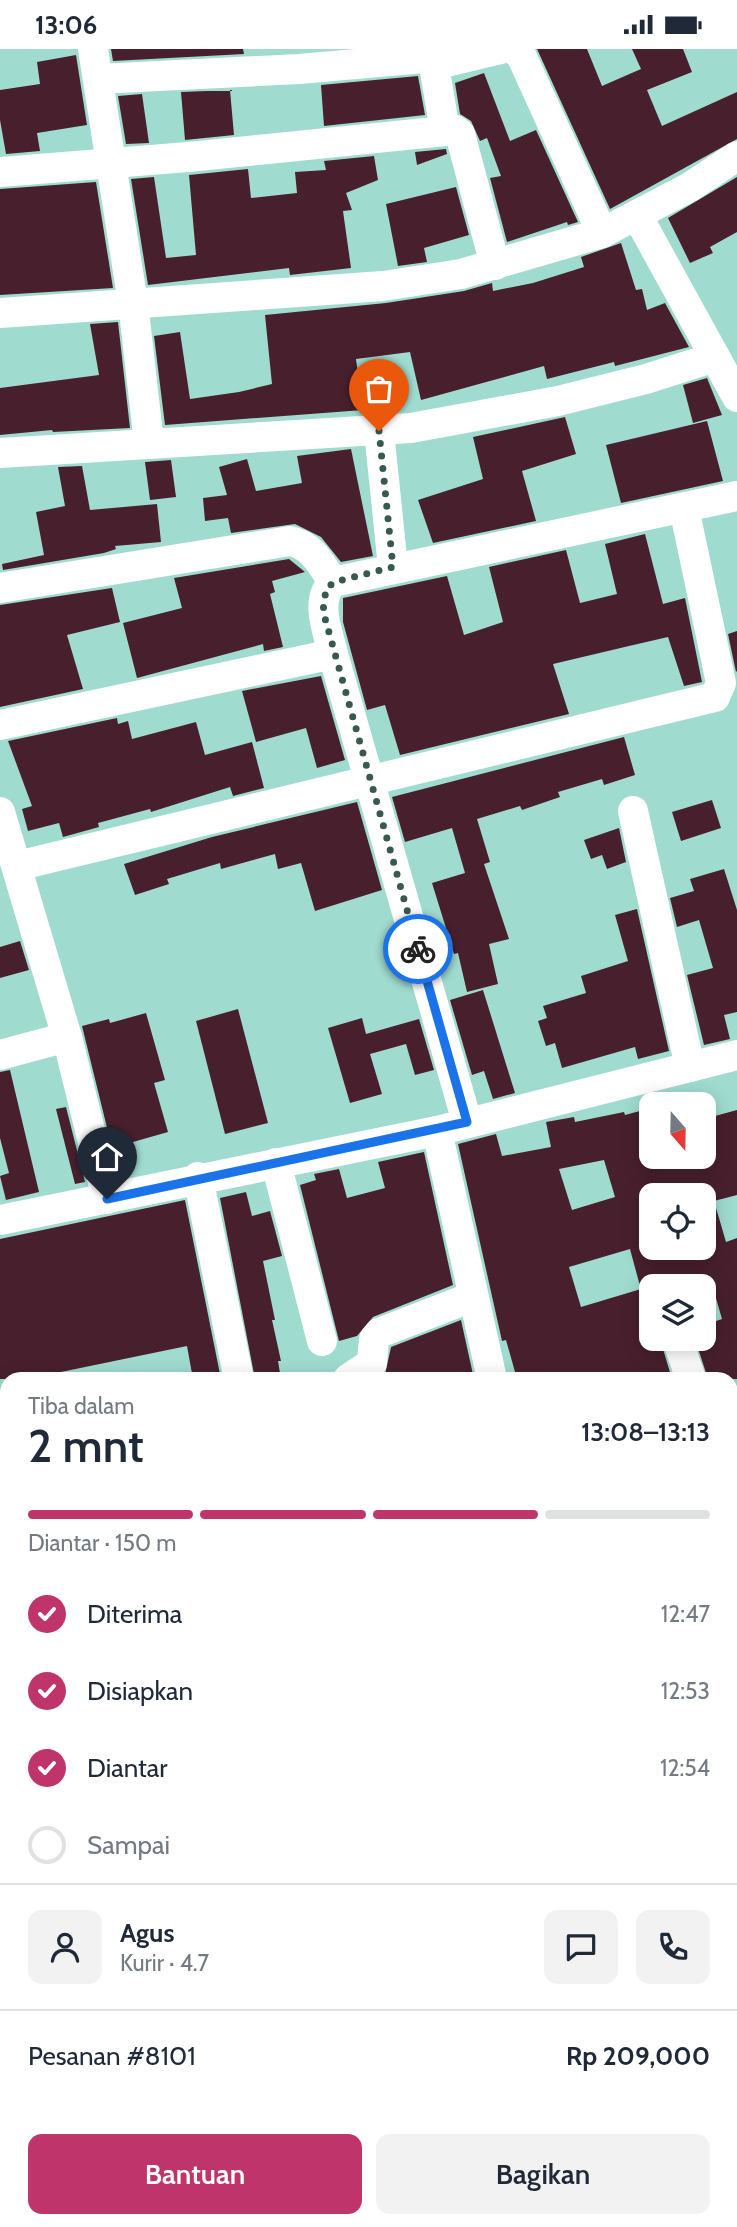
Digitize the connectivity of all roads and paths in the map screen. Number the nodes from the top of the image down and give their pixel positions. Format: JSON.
{"nodes":[{"id":1,"x":93,"y":49,"type":"edge"},
{"id":2,"x":501,"y":49,"type":"edge"},
{"id":3,"x":513,"y":49,"type":"edge"},
{"id":4,"x":434,"y":65,"type":"junction"},
{"id":5,"x":98,"y":79,"type":"junction"},
{"id":6,"x":445,"y":131,"type":"junction"},
{"id":7,"x":737,"y":156,"type":"edge"},
{"id":8,"x":111,"y":163,"type":"junction"},
{"id":9,"x":0,"y":172,"type":"edge"},
{"id":10,"x":638,"y":217,"type":"junction"},
{"id":11,"x":602,"y":233,"type":"junction"},
{"id":12,"x":495,"y":265,"type":"junction"},
{"id":13,"x":133,"y":303,"type":"junction"},
{"id":14,"x":0,"y":313,"type":"edge"},
{"id":15,"x":715,"y":357,"type":"junction"},
{"id":16,"x":737,"y":397,"type":"edge"},
{"id":17,"x":379,"y":431,"type":"junction"},
{"id":18,"x":149,"y":443,"type":"junction"},
{"id":19,"x":0,"y":453,"type":"edge"},
{"id":20,"x":737,"y":496,"type":"edge"},
{"id":21,"x":684,"y":508,"type":"junction"},
{"id":22,"x":393,"y":567,"type":"junction"},
{"id":23,"x":334,"y":582,"type":"junction"},
{"id":24,"x":0,"y":588,"type":"edge"},
{"id":25,"x":333,"y":654,"type":"junction"},
{"id":26,"x":0,"y":725,"type":"edge"},
{"id":27,"x":371,"y":782,"type":"junction"},
{"id":28,"x":0,"y":811,"type":"edge"},
{"id":29,"x":633,"y":811,"type":"dead end"},
{"id":30,"x":17,"y":866,"type":"junction"},
{"id":31,"x":67,"y":1037,"type":"junction"},
{"id":32,"x":0,"y":1055,"type":"edge"},
{"id":33,"x":737,"y":1055,"type":"edge"},
{"id":34,"x":690,"y":1067,"type":"junction"},
{"id":35,"x":467,"y":1122,"type":"junction"},
{"id":36,"x":436,"y":1131,"type":"junction"},
{"id":37,"x":276,"y":1163,"type":"junction"},
{"id":38,"x":198,"y":1177,"type":"junction"},
{"id":39,"x":107,"y":1199,"type":"junction"},
{"id":40,"x":0,"y":1220,"type":"edge"},
{"id":41,"x":472,"y":1297,"type":"junction"},
{"id":42,"x":322,"y":1341,"type":"dead end"},
{"id":43,"x":681,"y":1351,"type":"edge"},
{"id":44,"x":237,"y":1372,"type":"edge"},
{"id":45,"x":359,"y":1372,"type":"edge"},
{"id":46,"x":490,"y":1372,"type":"edge"},
{"id":47,"x":689,"y":1372,"type":"edge"}],
"edges":[{"from":1,"to":5,"type":"street"},
{"from":2,"to":4,"type":"street"},
{"from":3,"to":11,"type":"street"},
{"from":4,"to":5,"type":"street"},
{"from":4,"to":6,"type":"street"},
{"from":5,"to":8,"type":"street"},
{"from":6,"to":8,"type":"street"},
{"from":6,"to":12,"type":"street"},
{"from":7,"to":10,"type":"street"},
{"from":8,"to":9,"type":"street"},
{"from":8,"to":13,"type":"street"},
{"from":10,"to":11,"type":"street"},
{"from":10,"to":15,"type":"street"},
{"from":11,"to":12,"type":"street"},
{"from":12,"to":13,"type":"street"},
{"from":13,"to":14,"type":"street"},
{"from":13,"to":18,"type":"street"},
{"from":15,"to":16,"type":"street"},
{"from":15,"to":17,"type":"street"},
{"from":17,"to":18,"type":"street"},
{"from":17,"to":22,"type":"street"},
{"from":18,"to":19,"type":"street"},
{"from":20,"to":21,"type":"street"},
{"from":21,"to":22,"type":"street"},
{"from":21,"to":27,"type":"street"},
{"from":22,"to":23,"type":"street"},
{"from":23,"to":24,"type":"street"},
{"from":23,"to":25,"type":"street"},
{"from":25,"to":26,"type":"street"},
{"from":25,"to":27,"type":"street"},
{"from":27,"to":30,"type":"street"},
{"from":27,"to":35,"type":"street"},
{"from":28,"to":30,"type":"street"},
{"from":29,"to":34,"type":"street"},
{"from":30,"to":31,"type":"street"},
{"from":31,"to":32,"type":"street"},
{"from":31,"to":39,"type":"street"},
{"from":33,"to":34,"type":"street"},
{"from":34,"to":35,"type":"street"},
{"from":35,"to":36,"type":"street"},
{"from":36,"to":37,"type":"street"},
{"from":36,"to":41,"type":"street"},
{"from":37,"to":38,"type":"street"},
{"from":37,"to":42,"type":"street"},
{"from":38,"to":39,"type":"street"},
{"from":38,"to":44,"type":"street"},
{"from":39,"to":40,"type":"street"},
{"from":41,"to":45,"type":"street"},
{"from":41,"to":46,"type":"street"},
{"from":43,"to":47,"type":"street"}]}
